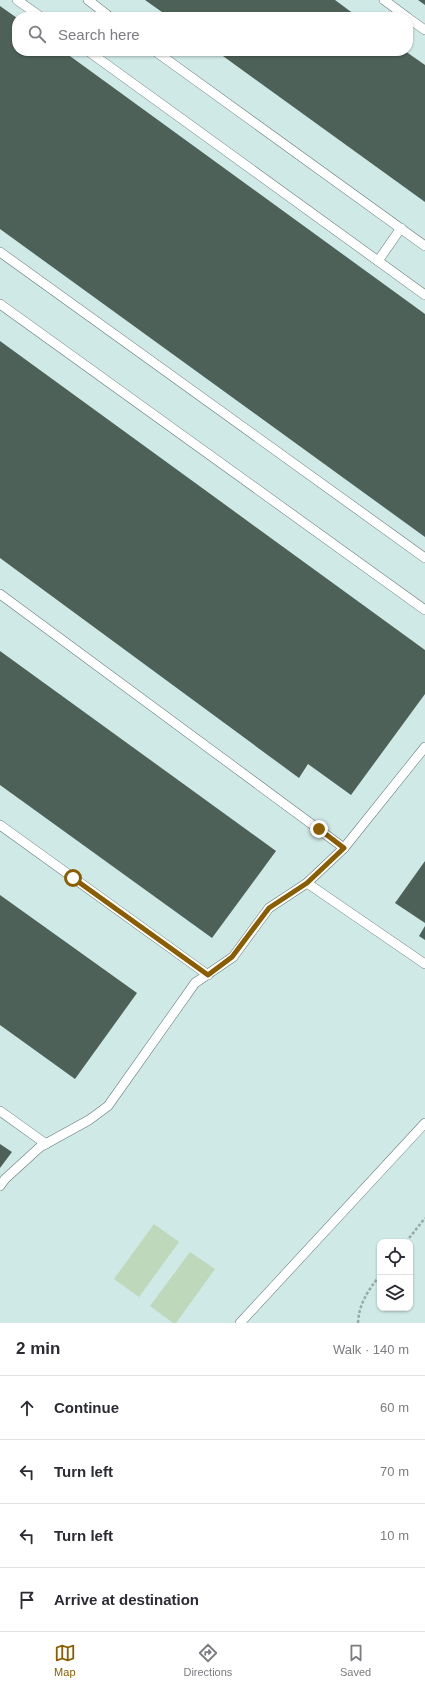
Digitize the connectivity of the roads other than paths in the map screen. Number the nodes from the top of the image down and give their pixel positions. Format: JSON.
{"nodes":[{"id":1,"x":19,"y":0,"type":"edge"},
{"id":2,"x":88,"y":0,"type":"edge"},
{"id":3,"x":384,"y":0,"type":"edge"},
{"id":4,"x":35,"y":12,"type":"edge"},
{"id":5,"x":104,"y":12,"type":"edge"},
{"id":6,"x":400,"y":12,"type":"edge"},
{"id":7,"x":413,"y":21,"type":"edge"},
{"id":8,"x":425,"y":30,"type":"edge"},
{"id":9,"x":95,"y":56,"type":"edge"},
{"id":10,"x":162,"y":56,"type":"edge"},
{"id":11,"x":401,"y":228,"type":"junction"},
{"id":12,"x":425,"y":246,"type":"edge"},
{"id":13,"x":0,"y":252,"type":"edge"},
{"id":14,"x":378,"y":261,"type":"junction"},
{"id":15,"x":425,"y":295,"type":"edge"},
{"id":16,"x":0,"y":304,"type":"edge"},
{"id":17,"x":425,"y":558,"type":"edge"},
{"id":18,"x":0,"y":594,"type":"edge"},
{"id":19,"x":425,"y":610,"type":"edge"},
{"id":20,"x":425,"y":747,"type":"edge"},
{"id":21,"x":0,"y":825,"type":"edge"},
{"id":22,"x":344,"y":848,"type":"junction"},
{"id":23,"x":307,"y":883,"type":"junction"},
{"id":24,"x":425,"y":964,"type":"edge"},
{"id":25,"x":208,"y":975,"type":"junction"},
{"id":26,"x":0,"y":1111,"type":"edge"},
{"id":27,"x":425,"y":1123,"type":"edge"},
{"id":28,"x":46,"y":1144,"type":"junction"},
{"id":29,"x":0,"y":1186,"type":"edge"},
{"id":30,"x":240,"y":1323,"type":"edge"}],
"edges":[{"from":1,"to":4,"type":"lane"},
{"from":2,"to":5,"type":"lane"},
{"from":3,"to":6,"type":"lane"},
{"from":7,"to":8,"type":"lane"},
{"from":9,"to":14,"type":"lane"},
{"from":10,"to":11,"type":"lane"},
{"from":11,"to":12,"type":"lane"},
{"from":11,"to":14,"type":"lane"},
{"from":13,"to":17,"type":"lane"},
{"from":14,"to":15,"type":"lane"},
{"from":16,"to":19,"type":"lane"},
{"from":18,"to":22,"type":"lane"},
{"from":20,"to":22,"type":"lane"},
{"from":21,"to":25,"type":"lane"},
{"from":22,"to":23,"type":"lane"},
{"from":23,"to":24,"type":"lane"},
{"from":23,"to":25,"type":"lane"},
{"from":25,"to":28,"type":"lane"},
{"from":26,"to":28,"type":"lane"},
{"from":27,"to":30,"type":"lane"},
{"from":28,"to":29,"type":"lane"}]}
